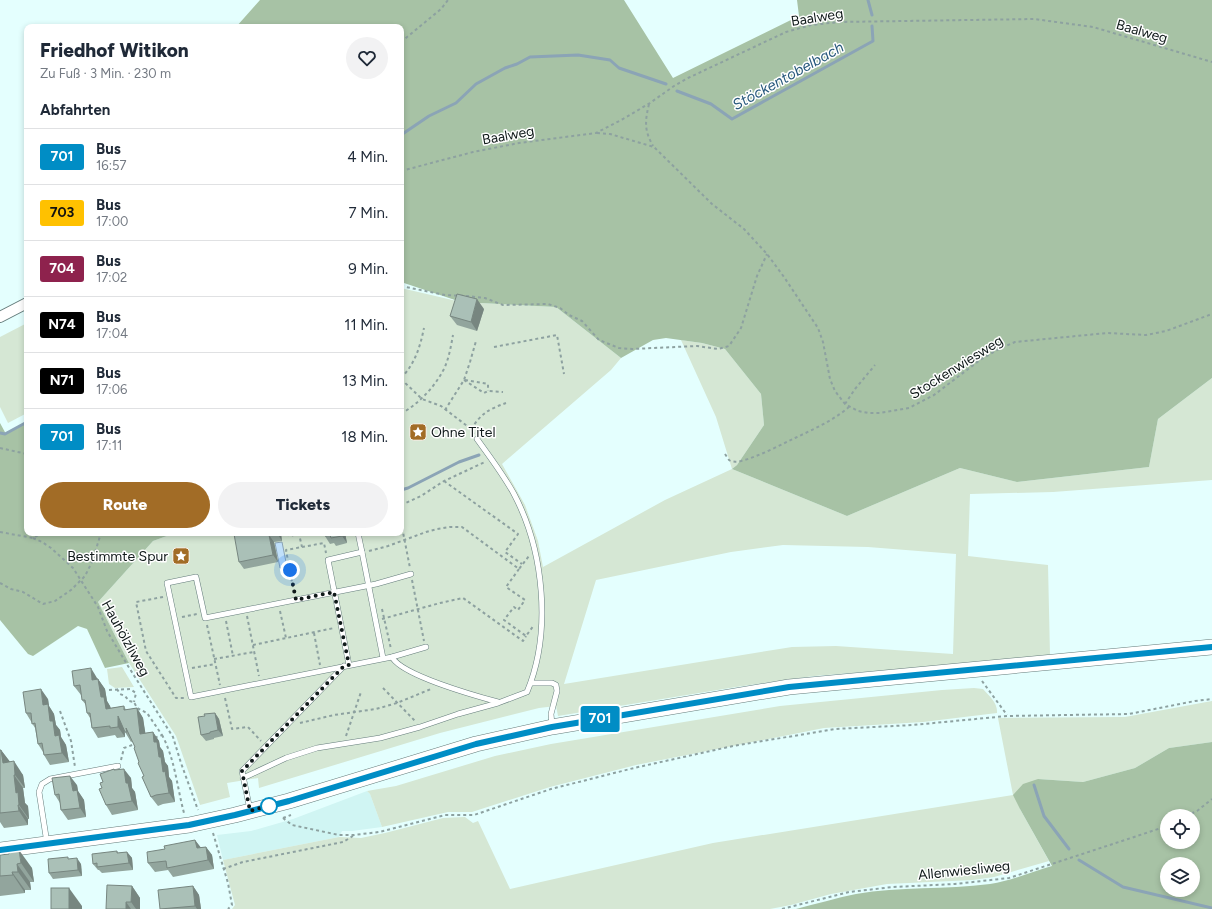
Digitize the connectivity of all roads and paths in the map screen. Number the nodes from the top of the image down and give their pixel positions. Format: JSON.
{"nodes":[{"id":1,"x":448,"y":0,"type":"edge"},
{"id":2,"x":404,"y":40,"type":"edge"},
{"id":3,"x":1212,"y":62,"type":"edge"},
{"id":4,"x":650,"y":104,"type":"junction"},
{"id":5,"x":596,"y":132,"type":"junction"},
{"id":6,"x":654,"y":147,"type":"junction"},
{"id":7,"x":404,"y":170,"type":"edge"},
{"id":8,"x":767,"y":254,"type":"junction"},
{"id":9,"x":404,"y":287,"type":"edge"},
{"id":10,"x":24,"y":305,"type":"edge"},
{"id":11,"x":1212,"y":314,"type":"edge"},
{"id":12,"x":0,"y":317,"type":"edge"},
{"id":13,"x":424,"y":328,"type":"dead end"},
{"id":14,"x":453,"y":335,"type":"dead end"},
{"id":15,"x":476,"y":341,"type":"dead end"},
{"id":16,"x":494,"y":347,"type":"dead end"},
{"id":17,"x":875,"y":365,"type":"dead end"},
{"id":18,"x":404,"y":374,"type":"edge"},
{"id":19,"x":564,"y":374,"type":"dead end"},
{"id":20,"x":464,"y":380,"type":"junction"},
{"id":21,"x":404,"y":381,"type":"edge"},
{"id":22,"x":488,"y":391,"type":"junction"},
{"id":23,"x":503,"y":392,"type":"dead end"},
{"id":24,"x":422,"y":399,"type":"junction"},
{"id":25,"x":506,"y":403,"type":"dead end"},
{"id":26,"x":845,"y":404,"type":"junction"},
{"id":27,"x":849,"y":407,"type":"junction"},
{"id":28,"x":445,"y":410,"type":"junction"},
{"id":29,"x":404,"y":412,"type":"edge"},
{"id":30,"x":471,"y":429,"type":"junction"},
{"id":31,"x":477,"y":439,"type":"joint"},
{"id":32,"x":0,"y":448,"type":"edge"},
{"id":33,"x":24,"y":453,"type":"edge"},
{"id":34,"x":725,"y":454,"type":"dead end"},
{"id":35,"x":492,"y":459,"type":"junction"},
{"id":36,"x":444,"y":481,"type":"junction"},
{"id":37,"x":404,"y":504,"type":"edge"},
{"id":38,"x":0,"y":532,"type":"edge"},
{"id":39,"x":37,"y":536,"type":"edge"},
{"id":40,"x":100,"y":536,"type":"edge"},
{"id":41,"x":299,"y":536,"type":"edge"},
{"id":42,"x":359,"y":536,"type":"edge"},
{"id":43,"x":404,"y":536,"type":"edge"},
{"id":44,"x":33,"y":538,"type":"junction"},
{"id":45,"x":405,"y":540,"type":"junction"},
{"id":46,"x":302,"y":547,"type":"junction"},
{"id":47,"x":534,"y":548,"type":"junction"},
{"id":48,"x":362,"y":552,"type":"junction"},
{"id":49,"x":328,"y":560,"type":"junction"},
{"id":50,"x":523,"y":564,"type":"junction"},
{"id":51,"x":519,"y":569,"type":"junction"},
{"id":52,"x":411,"y":574,"type":"junction"},
{"id":53,"x":81,"y":580,"type":"junction"},
{"id":54,"x":0,"y":583,"type":"edge"},
{"id":55,"x":368,"y":586,"type":"junction"},
{"id":56,"x":334,"y":592,"type":"junction"},
{"id":57,"x":170,"y":595,"type":"junction"},
{"id":58,"x":296,"y":600,"type":"junction"},
{"id":59,"x":278,"y":604,"type":"junction"},
{"id":60,"x":246,"y":610,"type":"junction"},
{"id":61,"x":418,"y":610,"type":"junction"},
{"id":62,"x":225,"y":614,"type":"junction"},
{"id":63,"x":205,"y":615,"type":"junction"},
{"id":64,"x":542,"y":615,"type":"junction"},
{"id":65,"x":175,"y":619,"type":"junction"},
{"id":66,"x":375,"y":621,"type":"junction"},
{"id":67,"x":341,"y":627,"type":"junction"},
{"id":68,"x":314,"y":632,"type":"junction"},
{"id":69,"x":526,"y":636,"type":"junction"},
{"id":70,"x":286,"y":638,"type":"junction"},
{"id":71,"x":253,"y":645,"type":"junction"},
{"id":72,"x":426,"y":647,"type":"joint"},
{"id":73,"x":1212,"y":647,"type":"edge"},
{"id":74,"x":254,"y":652,"type":"junction"},
{"id":75,"x":233,"y":656,"type":"junction"},
{"id":76,"x":392,"y":657,"type":"junction"},
{"id":77,"x":383,"y":658,"type":"junction"},
{"id":78,"x":214,"y":659,"type":"junction"},
{"id":79,"x":215,"y":664,"type":"junction"},
{"id":80,"x":346,"y":666,"type":"junction"},
{"id":81,"x":185,"y":669,"type":"junction"},
{"id":82,"x":980,"y":669,"type":"junction"},
{"id":83,"x":321,"y":671,"type":"junction"},
{"id":84,"x":531,"y":682,"type":"junction"},
{"id":85,"x":260,"y":683,"type":"junction"},
{"id":86,"x":442,"y":685,"type":"junction"},
{"id":87,"x":383,"y":688,"type":"dead end"},
{"id":88,"x":116,"y":689,"type":"junction"},
{"id":89,"x":109,"y":690,"type":"dead end"},
{"id":90,"x":222,"y":691,"type":"junction"},
{"id":91,"x":361,"y":692,"type":"dead end"},
{"id":92,"x":191,"y":697,"type":"junction"},
{"id":93,"x":1212,"y":698,"type":"edge"},
{"id":94,"x":134,"y":702,"type":"junction"},
{"id":95,"x":397,"y":703,"type":"junction"},
{"id":96,"x":498,"y":703,"type":"junction"},
{"id":97,"x":140,"y":709,"type":"junction"},
{"id":98,"x":133,"y":710,"type":"edge"},
{"id":99,"x":60,"y":711,"type":"dead end"},
{"id":100,"x":355,"y":712,"type":"junction"},
{"id":101,"x":1007,"y":716,"type":"junction"},
{"id":102,"x":420,"y":726,"type":"junction"},
{"id":103,"x":286,"y":727,"type":"junction"},
{"id":104,"x":552,"y":727,"type":"junction"},
{"id":105,"x":162,"y":736,"type":"junction"},
{"id":106,"x":147,"y":740,"type":"edge"},
{"id":107,"x":139,"y":743,"type":"edge"},
{"id":108,"x":344,"y":743,"type":"junction"},
{"id":109,"x":266,"y":746,"type":"junction"},
{"id":110,"x":118,"y":766,"type":"joint"},
{"id":111,"x":76,"y":774,"type":"junction"},
{"id":112,"x":243,"y":778,"type":"junction"},
{"id":113,"x":1212,"y":799,"type":"edge"},
{"id":114,"x":1200,"y":809,"type":"edge"},
{"id":115,"x":198,"y":810,"type":"dead end"},
{"id":116,"x":250,"y":811,"type":"junction"},
{"id":117,"x":184,"y":813,"type":"dead end"},
{"id":118,"x":283,"y":818,"type":"dead end"},
{"id":119,"x":1160,"y":828,"type":"edge"},
{"id":120,"x":213,"y":833,"type":"dead end"},
{"id":121,"x":354,"y":835,"type":"junction"},
{"id":122,"x":47,"y":843,"type":"junction"},
{"id":123,"x":0,"y":850,"type":"edge"},
{"id":124,"x":223,"y":869,"type":"junction"},
{"id":125,"x":228,"y":909,"type":"edge"},
{"id":126,"x":782,"y":909,"type":"edge"}],
"edges":[{"from":1,"to":2,"type":"path"},
{"from":3,"to":4,"type":"path","name":"Baalweg"},
{"from":4,"to":5,"type":"path","name":"Baalweg"},
{"from":4,"to":6,"type":"path","name":"Stockenwiesweg"},
{"from":5,"to":6,"type":"path","name":"Stockenwiesweg"},
{"from":5,"to":7,"type":"path","name":"Baalweg"},
{"from":6,"to":8,"type":"path","name":"Stockenwiesweg"},
{"from":8,"to":9,"type":"path"},
{"from":8,"to":26,"type":"path","name":"Stockenwiesweg"},
{"from":10,"to":12,"type":"street"},
{"from":11,"to":27,"type":"path","name":"Stockenwiesweg"},
{"from":13,"to":18,"type":"path"},
{"from":14,"to":24,"type":"path"},
{"from":15,"to":20,"type":"path"},
{"from":16,"to":19,"type":"path"},
{"from":17,"to":26,"type":"path"},
{"from":20,"to":22,"type":"path"},
{"from":20,"to":22,"type":"path"},
{"from":20,"to":28,"type":"path"},
{"from":21,"to":24,"type":"path"},
{"from":22,"to":23,"type":"path"},
{"from":24,"to":28,"type":"path"},
{"from":24,"to":29,"type":"path"},
{"from":25,"to":30,"type":"path"},
{"from":26,"to":27,"type":"path","name":"Stockenwiesweg"},
{"from":27,"to":34,"type":"path"},
{"from":28,"to":30,"type":"path"},
{"from":30,"to":31,"type":"path"},
{"from":31,"to":35,"type":"lane"},
{"from":32,"to":33,"type":"path"},
{"from":35,"to":36,"type":"path"},
{"from":35,"to":47,"type":"lane"},
{"from":36,"to":37,"type":"path"},
{"from":36,"to":50,"type":"path"},
{"from":38,"to":44,"type":"path","name":"Hauhölzliweg"},
{"from":39,"to":44,"type":"path"},
{"from":40,"to":53,"type":"path"},
{"from":41,"to":46,"type":"path"},
{"from":42,"to":48,"type":"lane"},
{"from":43,"to":45,"type":"path"},
{"from":44,"to":53,"type":"path","name":"Hauhölzliweg"},
{"from":45,"to":48,"type":"path"},
{"from":45,"to":51,"type":"path"},
{"from":45,"to":52,"type":"path"},
{"from":46,"to":49,"type":"path"},
{"from":46,"to":58,"type":"path"},
{"from":47,"to":50,"type":"path"},
{"from":47,"to":64,"type":"lane"},
{"from":48,"to":49,"type":"lane"},
{"from":48,"to":55,"type":"lane"},
{"from":49,"to":56,"type":"lane"},
{"from":50,"to":51,"type":"path"},
{"from":51,"to":69,"type":"path"},
{"from":52,"to":55,"type":"lane"},
{"from":52,"to":61,"type":"path"},
{"from":53,"to":54,"type":"path"},
{"from":53,"to":115,"type":"path","name":"Hauhölzliweg"},
{"from":55,"to":56,"type":"lane"},
{"from":55,"to":66,"type":"lane"},
{"from":56,"to":58,"type":"lane"},
{"from":56,"to":67,"type":"lane"},
{"from":57,"to":63,"type":"lane"},
{"from":57,"to":65,"type":"lane"},
{"from":57,"to":92,"type":"path"},
{"from":58,"to":59,"type":"lane"},
{"from":59,"to":60,"type":"lane"},
{"from":59,"to":70,"type":"path"},
{"from":60,"to":62,"type":"lane"},
{"from":60,"to":71,"type":"path"},
{"from":61,"to":66,"type":"path"},
{"from":61,"to":69,"type":"path"},
{"from":61,"to":72,"type":"path"},
{"from":62,"to":63,"type":"lane"},
{"from":62,"to":75,"type":"path"},
{"from":63,"to":65,"type":"path"},
{"from":63,"to":78,"type":"path"},
{"from":64,"to":69,"type":"path"},
{"from":64,"to":84,"type":"lane"},
{"from":65,"to":81,"type":"lane"},
{"from":66,"to":77,"type":"lane"},
{"from":67,"to":68,"type":"path"},
{"from":67,"to":80,"type":"lane"},
{"from":68,"to":70,"type":"path"},
{"from":68,"to":83,"type":"path"},
{"from":70,"to":71,"type":"path"},
{"from":71,"to":74,"type":"path"},
{"from":72,"to":76,"type":"lane"},
{"from":73,"to":82,"type":"main road"},
{"from":74,"to":75,"type":"path"},
{"from":74,"to":85,"type":"path"},
{"from":75,"to":78,"type":"path"},
{"from":76,"to":77,"type":"lane"},
{"from":76,"to":86,"type":"lane"},
{"from":77,"to":80,"type":"lane"},
{"from":78,"to":79,"type":"path"},
{"from":79,"to":81,"type":"path"},
{"from":79,"to":90,"type":"path"},
{"from":80,"to":83,"type":"lane"},
{"from":80,"to":103,"type":"lane"},
{"from":81,"to":92,"type":"lane"},
{"from":82,"to":101,"type":"path"},
{"from":82,"to":104,"type":"main road"},
{"from":83,"to":85,"type":"lane"},
{"from":84,"to":96,"type":"lane"},
{"from":84,"to":104,"type":"lane"},
{"from":85,"to":90,"type":"lane"},
{"from":86,"to":95,"type":"path"},
{"from":86,"to":96,"type":"lane"},
{"from":87,"to":95,"type":"path"},
{"from":88,"to":89,"type":"path"},
{"from":88,"to":94,"type":"path"},
{"from":88,"to":94,"type":"path"},
{"from":90,"to":92,"type":"lane"},
{"from":90,"to":109,"type":"path"},
{"from":91,"to":100,"type":"path"},
{"from":93,"to":101,"type":"path"},
{"from":94,"to":97,"type":"path"},
{"from":95,"to":100,"type":"path"},
{"from":95,"to":102,"type":"path"},
{"from":96,"to":102,"type":"lane"},
{"from":97,"to":98,"type":"path"},
{"from":97,"to":105,"type":"path"},
{"from":99,"to":111,"type":"path"},
{"from":100,"to":103,"type":"path"},
{"from":100,"to":108,"type":"path"},
{"from":101,"to":121,"type":"path"},
{"from":102,"to":108,"type":"lane"},
{"from":103,"to":109,"type":"lane"},
{"from":104,"to":116,"type":"main road"},
{"from":105,"to":106,"type":"path"},
{"from":105,"to":117,"type":"path"},
{"from":107,"to":110,"type":"path"},
{"from":108,"to":112,"type":"lane"},
{"from":109,"to":112,"type":"lane"},
{"from":110,"to":111,"type":"lane"},
{"from":111,"to":122,"type":"lane"},
{"from":112,"to":116,"type":"lane"},
{"from":113,"to":114,"type":"path"},
{"from":116,"to":122,"type":"main road"},
{"from":118,"to":121,"type":"path"},
{"from":119,"to":126,"type":"path","name":"Allenwiesliweg"},
{"from":120,"to":124,"type":"path"},
{"from":121,"to":124,"type":"path"},
{"from":122,"to":123,"type":"main road"},
{"from":124,"to":125,"type":"path"}]}
